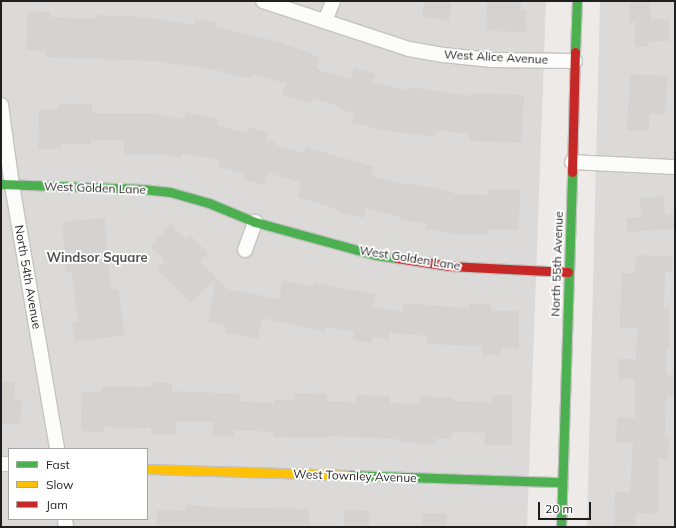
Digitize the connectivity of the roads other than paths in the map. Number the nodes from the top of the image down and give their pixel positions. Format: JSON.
{"nodes":[{"id":1,"x":263,"y":1,"type":"edge"},
{"id":2,"x":333,"y":1,"type":"edge"},
{"id":3,"x":577,"y":1,"type":"edge"},
{"id":4,"x":325,"y":21,"type":"junction"},
{"id":5,"x":575,"y":61,"type":"junction"},
{"id":6,"x":1,"y":105,"type":"edge"},
{"id":7,"x":572,"y":162,"type":"junction"},
{"id":8,"x":675,"y":166,"type":"edge"},
{"id":9,"x":7,"y":185,"type":"edge"},
{"id":10,"x":255,"y":222,"type":"junction"},
{"id":11,"x":245,"y":250,"type":"dead end"},
{"id":12,"x":568,"y":272,"type":"junction"},
{"id":13,"x":57,"y":448,"type":"edge"},
{"id":14,"x":148,"y":469,"type":"edge"},
{"id":15,"x":562,"y":482,"type":"junction"},
{"id":16,"x":561,"y":527,"type":"edge"}],
"edges":[{"from":1,"to":4,"type":"street","name":"West Alice Avenue"},
{"from":2,"to":4,"type":"street"},
{"from":3,"to":5,"type":"street","name":"North 55th Avenue"},
{"from":4,"to":5,"type":"street","name":"West Alice Avenue"},
{"from":5,"to":7,"type":"street","name":"North 55th Avenue"},
{"from":6,"to":9,"type":"street","name":"North 54th Avenue"},
{"from":7,"to":8,"type":"street"},
{"from":7,"to":12,"type":"street","name":"North 55th Avenue"},
{"from":9,"to":10,"type":"street","name":"West Golden Lane"},
{"from":9,"to":13,"type":"street","name":"North 54th Avenue"},
{"from":10,"to":11,"type":"street"},
{"from":10,"to":12,"type":"street","name":"West Golden Lane"},
{"from":12,"to":15,"type":"street","name":"North 55th Avenue"},
{"from":14,"to":15,"type":"street","name":"West Townley Avenue"},
{"from":15,"to":16,"type":"street","name":"North 55th Avenue"}]}
